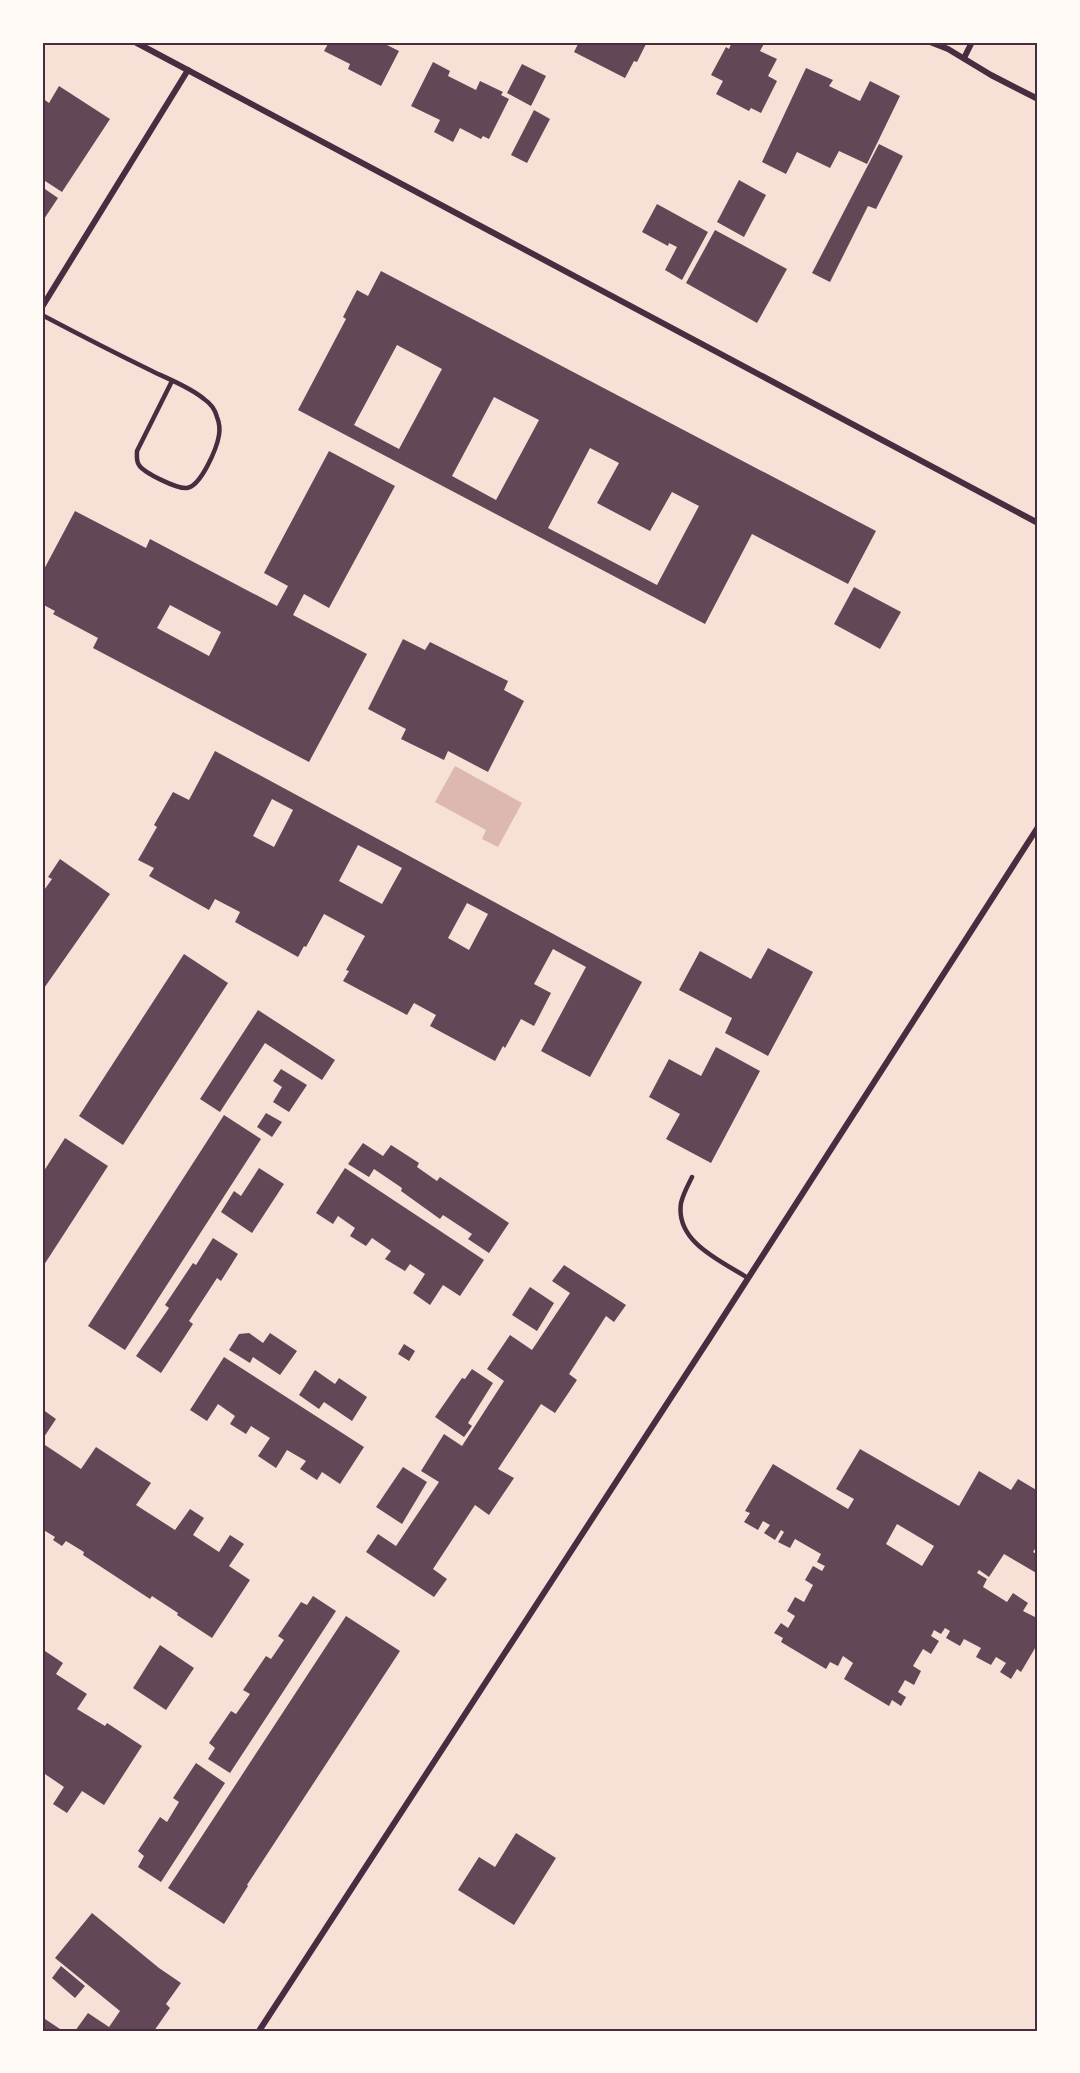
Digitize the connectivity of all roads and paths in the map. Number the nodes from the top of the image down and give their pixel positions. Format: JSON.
{"nodes":[{"id":1,"x":135,"y":42,"type":"edge"},
{"id":2,"x":930,"y":42,"type":"edge"},
{"id":3,"x":972,"y":42,"type":"edge"},
{"id":4,"x":964,"y":57,"type":"junction"},
{"id":5,"x":188,"y":70,"type":"junction"},
{"id":6,"x":1038,"y":99,"type":"edge"},
{"id":7,"x":42,"y":307,"type":"edge"},
{"id":8,"x":42,"y":315,"type":"edge"},
{"id":9,"x":172,"y":381,"type":"junction"},
{"id":10,"x":1038,"y":523,"type":"edge"},
{"id":11,"x":1038,"y":827,"type":"edge"},
{"id":12,"x":692,"y":1177,"type":"dead end"},
{"id":13,"x":748,"y":1278,"type":"junction"},
{"id":14,"x":259,"y":2031,"type":"edge"}],
"edges":[{"from":1,"to":5,"type":"street"},
{"from":2,"to":4,"type":"street"},
{"from":3,"to":4,"type":"street"},
{"from":4,"to":6,"type":"street"},
{"from":5,"to":7,"type":"street"},
{"from":5,"to":10,"type":"street"},
{"from":8,"to":9,"type":"lane"},
{"from":9,"to":9,"type":"lane"},
{"from":11,"to":13,"type":"street"},
{"from":12,"to":13,"type":"lane"},
{"from":13,"to":14,"type":"street"}]}
